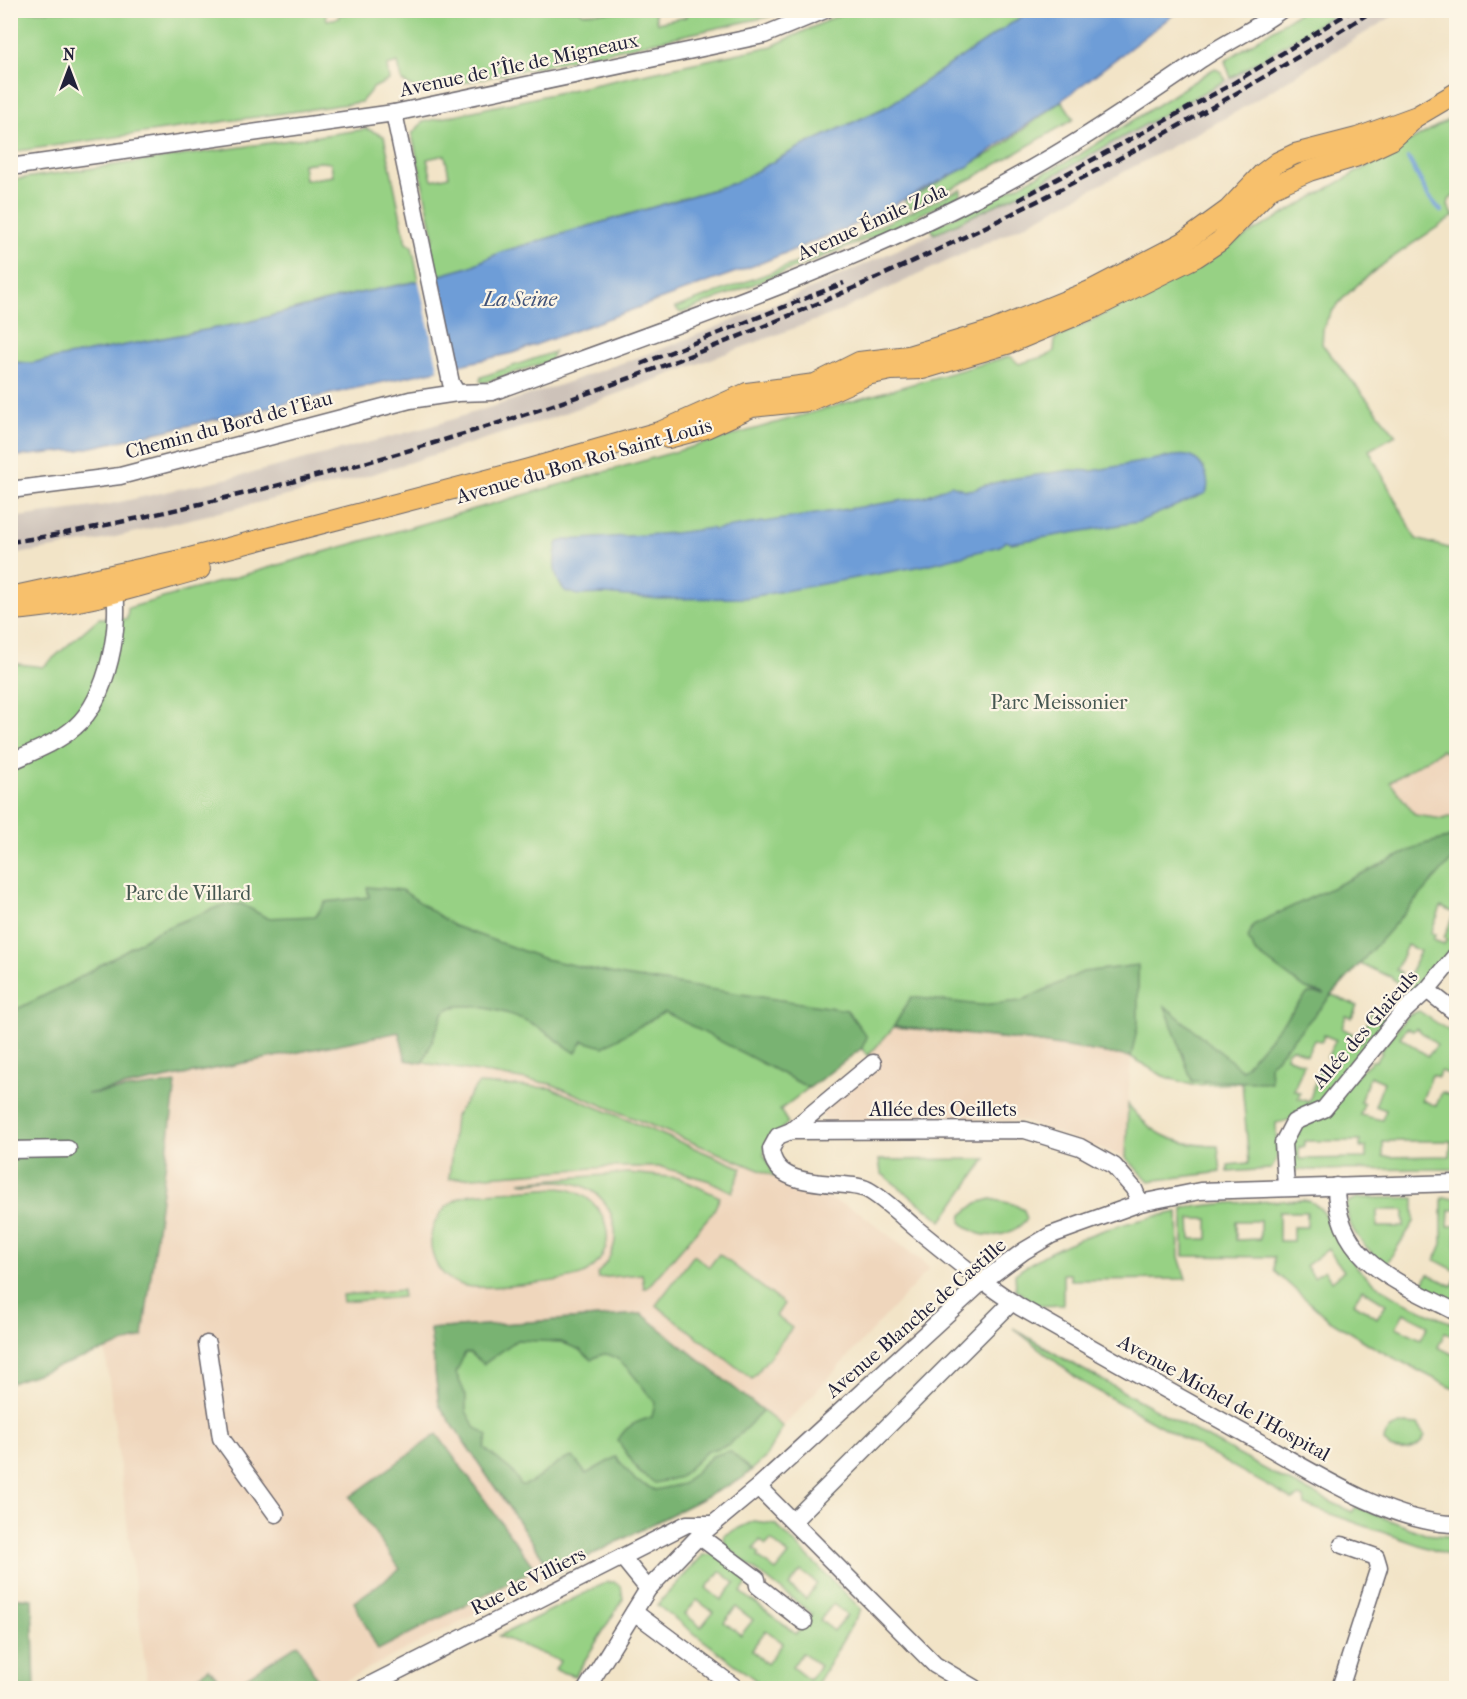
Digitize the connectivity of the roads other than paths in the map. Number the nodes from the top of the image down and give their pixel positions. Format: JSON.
{"nodes":[{"id":1,"x":825,"y":10,"type":"edge"},
{"id":2,"x":1281,"y":10,"type":"edge"},
{"id":3,"x":1456,"y":93,"type":"edge"},
{"id":4,"x":394,"y":113,"type":"junction"},
{"id":5,"x":10,"y":167,"type":"edge"},
{"id":6,"x":454,"y":388,"type":"junction"},
{"id":7,"x":10,"y":490,"type":"edge"},
{"id":8,"x":114,"y":585,"type":"junction"},
{"id":9,"x":10,"y":597,"type":"edge"},
{"id":10,"x":10,"y":610,"type":"edge"},
{"id":11,"x":10,"y":762,"type":"edge"},
{"id":12,"x":1456,"y":955,"type":"edge"},
{"id":13,"x":1427,"y":990,"type":"junction"},
{"id":14,"x":1456,"y":1013,"type":"edge"},
{"id":15,"x":873,"y":1063,"type":"dead end"},
{"id":16,"x":791,"y":1131,"type":"junction"},
{"id":17,"x":68,"y":1149,"type":"dead end"},
{"id":18,"x":10,"y":1150,"type":"edge"},
{"id":19,"x":1456,"y":1183,"type":"edge"},
{"id":20,"x":1286,"y":1186,"type":"junction"},
{"id":21,"x":1336,"y":1186,"type":"junction"},
{"id":22,"x":1140,"y":1203,"type":"junction"},
{"id":23,"x":982,"y":1282,"type":"junction"},
{"id":24,"x":1012,"y":1302,"type":"junction"},
{"id":25,"x":1456,"y":1312,"type":"edge"},
{"id":26,"x":207,"y":1344,"type":"dead end"},
{"id":27,"x":758,"y":1487,"type":"junction"},
{"id":28,"x":276,"y":1514,"type":"dead end"},
{"id":29,"x":793,"y":1521,"type":"junction"},
{"id":30,"x":713,"y":1524,"type":"junction"},
{"id":31,"x":1456,"y":1524,"type":"edge"},
{"id":32,"x":699,"y":1536,"type":"junction"},
{"id":33,"x":1342,"y":1545,"type":"dead end"},
{"id":34,"x":622,"y":1557,"type":"junction"},
{"id":35,"x":648,"y":1589,"type":"junction"},
{"id":36,"x":634,"y":1612,"type":"junction"},
{"id":37,"x":804,"y":1622,"type":"dead end"},
{"id":38,"x":973,"y":1688,"type":"edge"},
{"id":39,"x":364,"y":1689,"type":"edge"},
{"id":40,"x":586,"y":1689,"type":"edge"},
{"id":41,"x":736,"y":1689,"type":"edge"},
{"id":42,"x":1340,"y":1689,"type":"edge"}],
"edges":[{"from":1,"to":4,"type":"street","name":"Avenue de l'Île de Migneaux"},
{"from":2,"to":6,"type":"street","name":"Avenue Émile Zola"},
{"from":3,"to":8,"type":"main road","name":"Avenue du Bon Roi Saint-Louis"},
{"from":4,"to":5,"type":"street","name":"Avenue de l'Île de Migneaux"},
{"from":4,"to":6,"type":"street","name":"Avenue de l'Île de Migneaux"},
{"from":6,"to":7,"type":"street","name":"Chemin du Bord de l'Eau"},
{"from":8,"to":9,"type":"main road","name":"Avenue du Bon Roi Saint-Louis"},
{"from":8,"to":10,"type":"main road","name":"Avenue du Bon Roi Saint-Louis"},
{"from":8,"to":11,"type":"street"},
{"from":12,"to":13,"type":"street","name":"Allée des Glaïeuls"},
{"from":13,"to":14,"type":"street"},
{"from":13,"to":20,"type":"street","name":"Allée des Glaïeuls"},
{"from":15,"to":16,"type":"street","name":"Allée des Oeillets"},
{"from":16,"to":22,"type":"street","name":"Allée des Oeillets"},
{"from":16,"to":23,"type":"street","name":"Allée des Oeillets"},
{"from":17,"to":18,"type":"street"},
{"from":19,"to":21,"type":"street","name":"Avenue Blanche de Castille"},
{"from":20,"to":21,"type":"street","name":"Avenue Blanche de Castille"},
{"from":20,"to":22,"type":"street","name":"Avenue Blanche de Castille"},
{"from":21,"to":25,"type":"street"},
{"from":22,"to":23,"type":"street","name":"Avenue Blanche de Castille"},
{"from":23,"to":24,"type":"street","name":"Avenue Michel de l'Hospital"},
{"from":23,"to":27,"type":"street","name":"Avenue Blanche de Castille"},
{"from":24,"to":29,"type":"street"},
{"from":24,"to":31,"type":"street","name":"Avenue Michel de l'Hospital"},
{"from":26,"to":28,"type":"street"},
{"from":27,"to":29,"type":"street"},
{"from":27,"to":30,"type":"street","name":"Avenue Blanche de Castille"},
{"from":29,"to":38,"type":"street"},
{"from":30,"to":32,"type":"street","name":"Avenue Blanche de Castille"},
{"from":30,"to":34,"type":"street","name":"Rue de Villiers"},
{"from":32,"to":35,"type":"street","name":"Avenue Blanche de Castille"},
{"from":32,"to":37,"type":"street"},
{"from":33,"to":42,"type":"street"},
{"from":34,"to":35,"type":"street"},
{"from":34,"to":39,"type":"street","name":"Rue de Villiers"},
{"from":35,"to":36,"type":"street","name":"Avenue Blanche de Castille"},
{"from":36,"to":40,"type":"street","name":"Avenue Blanche de Castille"},
{"from":36,"to":41,"type":"street"}]}
